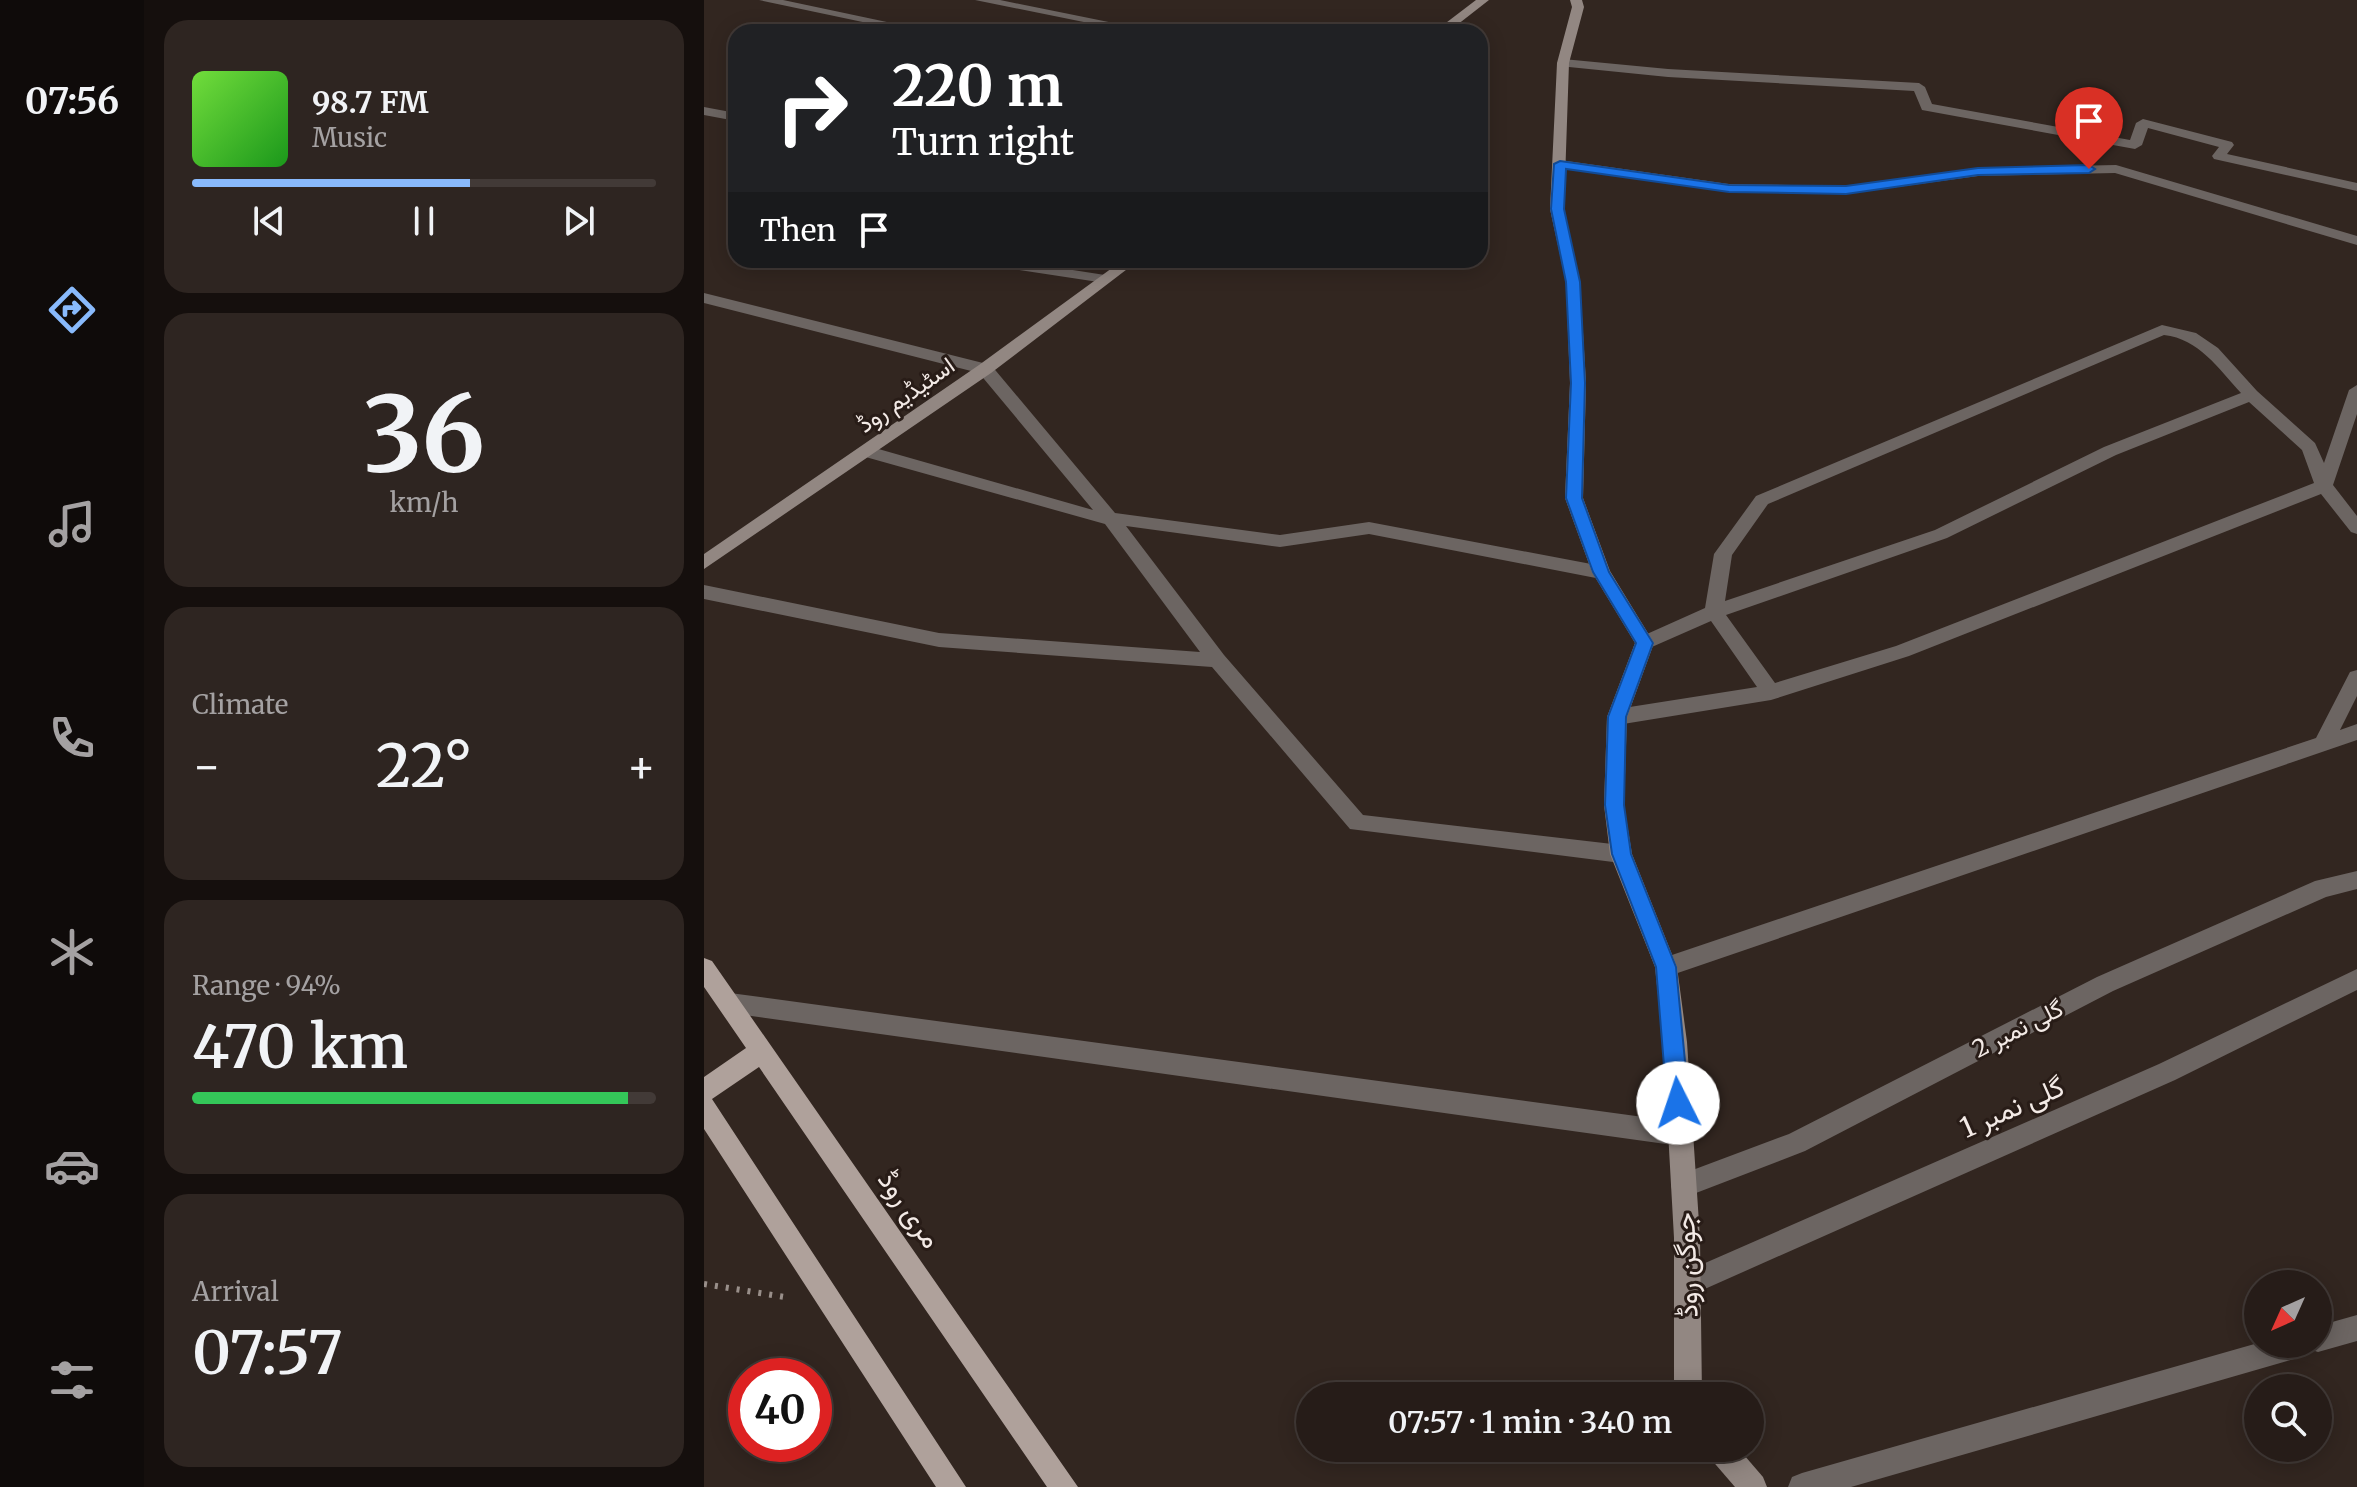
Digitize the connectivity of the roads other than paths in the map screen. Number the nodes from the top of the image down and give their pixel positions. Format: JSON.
{"nodes":[{"id":1,"x":765,"y":0,"type":"edge"},
{"id":2,"x":981,"y":0,"type":"edge"},
{"id":3,"x":1483,"y":0,"type":"edge"},
{"id":4,"x":1576,"y":0,"type":"edge"},
{"id":5,"x":887,"y":24,"type":"edge"},
{"id":6,"x":1109,"y":24,"type":"edge"},
{"id":7,"x":1451,"y":24,"type":"edge"},
{"id":8,"x":1563,"y":63,"type":"junction"},
{"id":9,"x":704,"y":111,"type":"edge"},
{"id":10,"x":728,"y":116,"type":"edge"},
{"id":11,"x":1560,"y":164,"type":"junction"},
{"id":12,"x":2357,"y":187,"type":"edge"},
{"id":13,"x":2357,"y":241,"type":"edge"},
{"id":14,"x":1032,"y":268,"type":"edge"},
{"id":15,"x":1121,"y":268,"type":"edge"},
{"id":16,"x":1105,"y":279,"type":"junction"},
{"id":17,"x":704,"y":298,"type":"edge"},
{"id":18,"x":985,"y":369,"type":"junction"},
{"id":19,"x":2357,"y":390,"type":"edge"},
{"id":20,"x":2251,"y":395,"type":"junction"},
{"id":21,"x":868,"y":452,"type":"junction"},
{"id":22,"x":2324,"y":486,"type":"junction"},
{"id":23,"x":1110,"y":518,"type":"junction"},
{"id":24,"x":2357,"y":528,"type":"edge"},
{"id":25,"x":704,"y":563,"type":"edge"},
{"id":26,"x":1601,"y":572,"type":"junction"},
{"id":27,"x":704,"y":592,"type":"edge"},
{"id":28,"x":1714,"y":612,"type":"junction"},
{"id":29,"x":1645,"y":643,"type":"junction"},
{"id":30,"x":1217,"y":660,"type":"junction"},
{"id":31,"x":2357,"y":677,"type":"edge"},
{"id":32,"x":1771,"y":692,"type":"junction"},
{"id":33,"x":1617,"y":717,"type":"junction"},
{"id":34,"x":2357,"y":732,"type":"edge"},
{"id":35,"x":2324,"y":741,"type":"junction"},
{"id":36,"x":1621,"y":854,"type":"junction"},
{"id":37,"x":2357,"y":880,"type":"edge"},
{"id":38,"x":1666,"y":967,"type":"junction"},
{"id":39,"x":704,"y":968,"type":"edge"},
{"id":40,"x":2357,"y":979,"type":"edge"},
{"id":41,"x":730,"y":1003,"type":"junction"},
{"id":42,"x":762,"y":1051,"type":"junction"},
{"id":43,"x":704,"y":1091,"type":"edge"},
{"id":44,"x":704,"y":1108,"type":"edge"},
{"id":45,"x":1680,"y":1134,"type":"junction"},
{"id":46,"x":1683,"y":1186,"type":"junction"},
{"id":47,"x":1689,"y":1283,"type":"junction"},
{"id":48,"x":2357,"y":1328,"type":"edge"},
{"id":49,"x":2332,"y":1335,"type":"edge"},
{"id":50,"x":2252,"y":1358,"type":"edge"},
{"id":51,"x":1688,"y":1382,"type":"edge"},
{"id":52,"x":1732,"y":1462,"type":"edge"},
{"id":53,"x":952,"y":1487,"type":"edge"},
{"id":54,"x":1064,"y":1487,"type":"edge"},
{"id":55,"x":1753,"y":1487,"type":"edge"},
{"id":56,"x":1802,"y":1487,"type":"edge"}],
"edges":[{"from":1,"to":5,"type":"street"},
{"from":2,"to":6,"type":"street"},
{"from":3,"to":7,"type":"street"},
{"from":4,"to":8,"type":"street"},
{"from":8,"to":11,"type":"street"},
{"from":8,"to":12,"type":"street"},
{"from":9,"to":10,"type":"street"},
{"from":11,"to":13,"type":"street"},
{"from":11,"to":26,"type":"street"},
{"from":14,"to":16,"type":"street"},
{"from":15,"to":16,"type":"street","name":"اسٹیڈیم روڈ"},
{"from":16,"to":18,"type":"street","name":"اسٹیڈیم روڈ"},
{"from":17,"to":18,"type":"street"},
{"from":18,"to":21,"type":"street","name":"اسٹیڈیم روڈ"},
{"from":18,"to":23,"type":"street"},
{"from":19,"to":22,"type":"street"},
{"from":20,"to":22,"type":"street"},
{"from":20,"to":28,"type":"street"},
{"from":20,"to":28,"type":"street"},
{"from":21,"to":23,"type":"street"},
{"from":21,"to":25,"type":"street","name":"اسٹیڈیم روڈ"},
{"from":22,"to":24,"type":"street"},
{"from":22,"to":32,"type":"street"},
{"from":23,"to":26,"type":"street"},
{"from":23,"to":30,"type":"street"},
{"from":26,"to":29,"type":"street"},
{"from":27,"to":30,"type":"street"},
{"from":28,"to":29,"type":"street"},
{"from":28,"to":32,"type":"street"},
{"from":29,"to":33,"type":"street","name":"جوگن روڈ"},
{"from":30,"to":36,"type":"street"},
{"from":31,"to":35,"type":"street"},
{"from":32,"to":33,"type":"street"},
{"from":33,"to":36,"type":"street","name":"جوگن روڈ"},
{"from":34,"to":35,"type":"street"},
{"from":35,"to":38,"type":"street"},
{"from":36,"to":38,"type":"street","name":"جوگن روڈ"},
{"from":37,"to":46,"type":"street","name":"گلی نمبر 2"},
{"from":38,"to":45,"type":"street","name":"جوگن روڈ"},
{"from":39,"to":41,"type":"main road","name":"مری روڈ"},
{"from":40,"to":47,"type":"street","name":"گلی نمبر 1"},
{"from":41,"to":42,"type":"main road","name":"مری روڈ"},
{"from":41,"to":45,"type":"street"},
{"from":42,"to":43,"type":"main road"},
{"from":42,"to":54,"type":"main road","name":"مری روڈ"},
{"from":44,"to":53,"type":"main road"},
{"from":45,"to":46,"type":"street","name":"جوگن روڈ"},
{"from":46,"to":47,"type":"street","name":"جوگن روڈ"},
{"from":47,"to":51,"type":"street","name":"جوگن روڈ"},
{"from":48,"to":49,"type":"street"},
{"from":50,"to":56,"type":"street"},
{"from":52,"to":55,"type":"street"}]}
